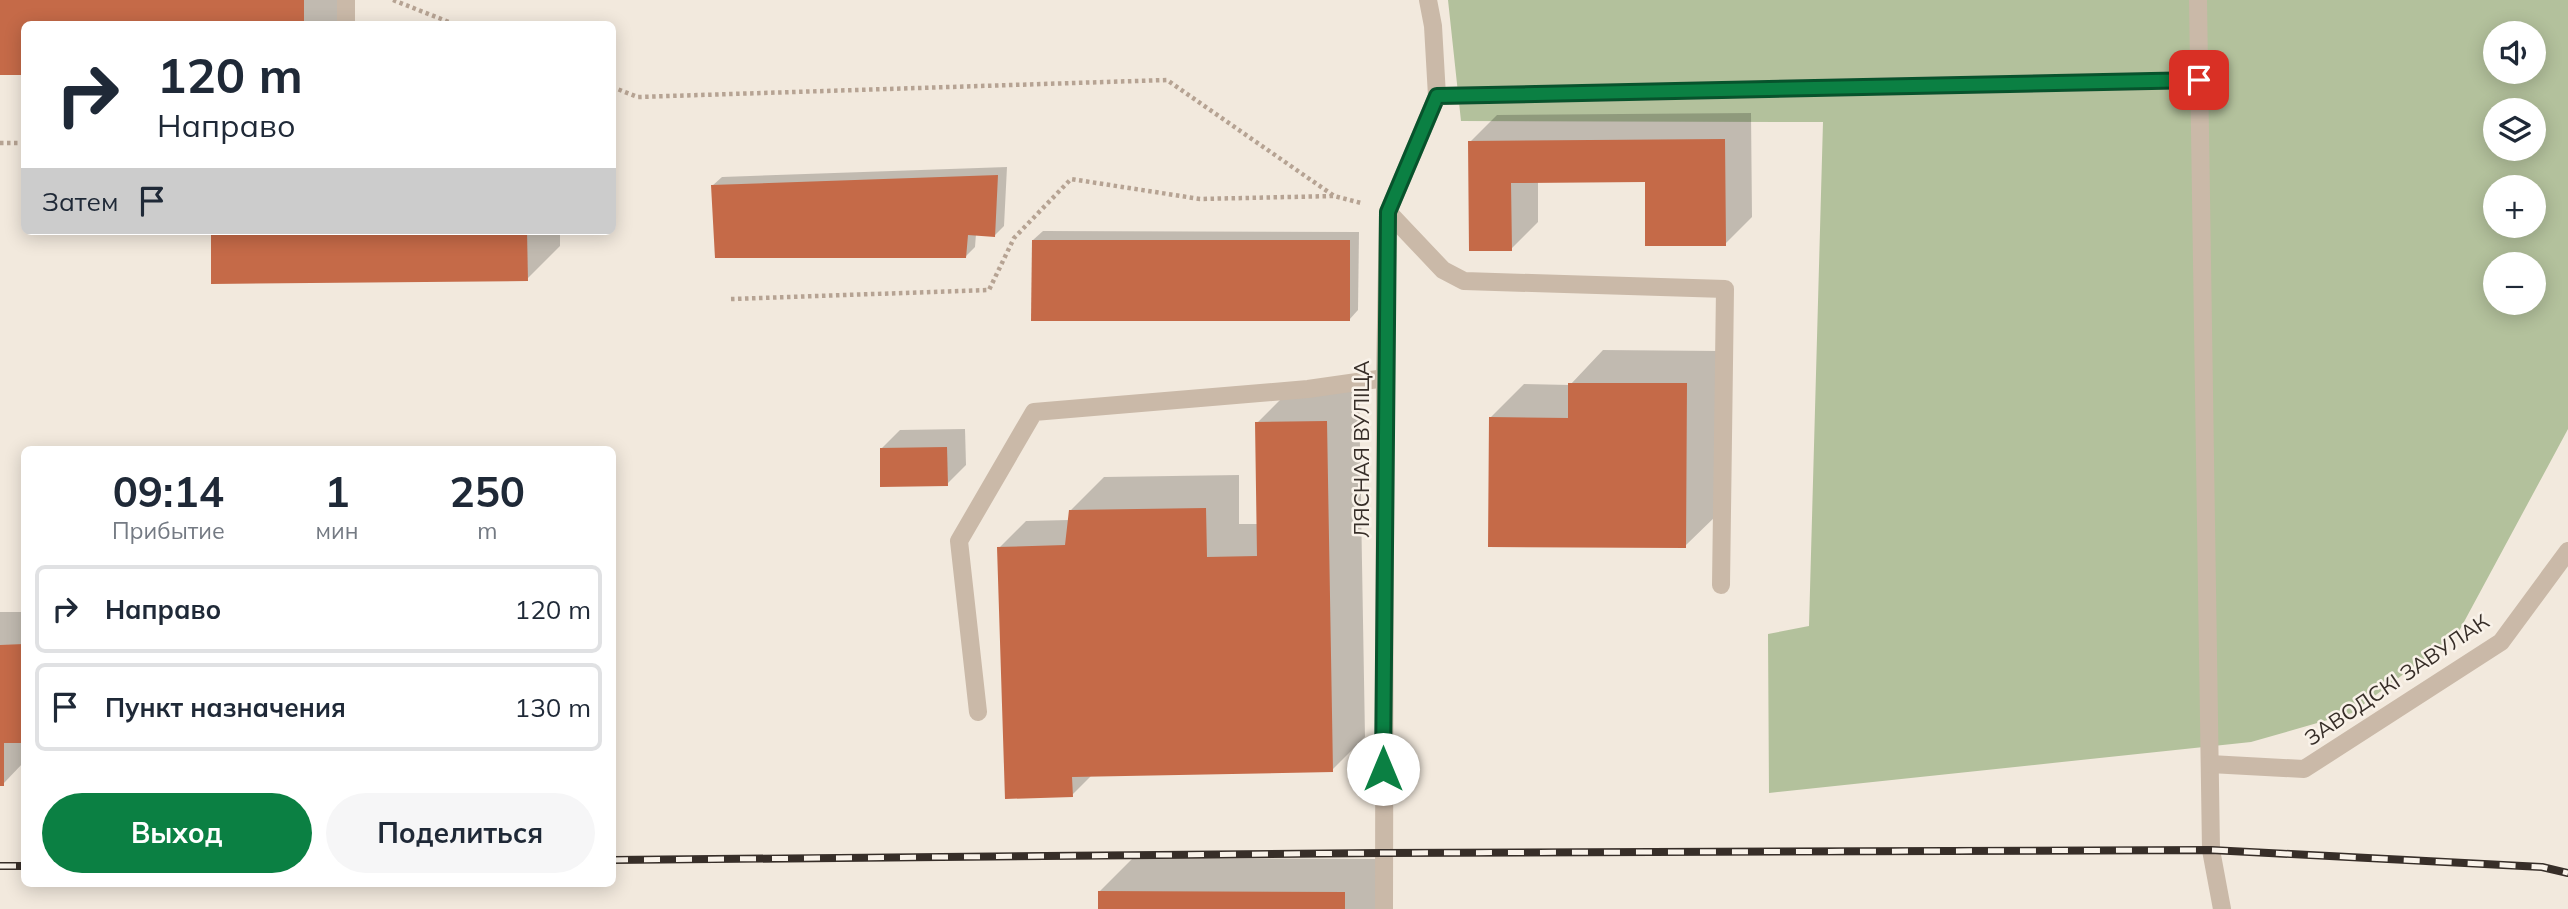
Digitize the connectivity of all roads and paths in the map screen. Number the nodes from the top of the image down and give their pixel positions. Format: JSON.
{"nodes":[{"id":1,"x":346,"y":0,"type":"edge"},
{"id":2,"x":393,"y":0,"type":"edge"},
{"id":3,"x":1428,"y":0,"type":"edge"},
{"id":4,"x":2198,"y":0,"type":"edge"},
{"id":5,"x":346,"y":21,"type":"edge"},
{"id":6,"x":446,"y":21,"type":"edge"},
{"id":7,"x":2199,"y":80,"type":"junction"},
{"id":8,"x":616,"y":89,"type":"edge"},
{"id":9,"x":1437,"y":96,"type":"junction"},
{"id":10,"x":0,"y":143,"type":"edge"},
{"id":11,"x":21,"y":143,"type":"edge"},
{"id":12,"x":1335,"y":196,"type":"junction"},
{"id":13,"x":1388,"y":212,"type":"junction"},
{"id":14,"x":731,"y":299,"type":"dead end"},
{"id":15,"x":1385,"y":378,"type":"junction"},
{"id":16,"x":2568,"y":551,"type":"edge"},
{"id":17,"x":1721,"y":585,"type":"dead end"},
{"id":18,"x":978,"y":712,"type":"dead end"},
{"id":19,"x":2210,"y":764,"type":"junction"},
{"id":20,"x":1384,"y":909,"type":"edge"},
{"id":21,"x":2222,"y":909,"type":"edge"}],
"edges":[{"from":1,"to":5,"type":"street"},
{"from":2,"to":6,"type":"path"},
{"from":3,"to":9,"type":"street","name":"ЛЯСНАЯ ВУЛІЦА"},
{"from":4,"to":7,"type":"street"},
{"from":7,"to":9,"type":"street"},
{"from":7,"to":19,"type":"street"},
{"from":8,"to":12,"type":"path"},
{"from":9,"to":13,"type":"street","name":"ЛЯСНАЯ ВУЛІЦА"},
{"from":10,"to":11,"type":"path"},
{"from":12,"to":13,"type":"path"},
{"from":12,"to":14,"type":"path"},
{"from":13,"to":15,"type":"street","name":"ЛЯСНАЯ ВУЛІЦА"},
{"from":13,"to":17,"type":"street"},
{"from":15,"to":18,"type":"street"},
{"from":15,"to":20,"type":"street","name":"ЛЯСНАЯ ВУЛІЦА"},
{"from":16,"to":19,"type":"street","name":"ЗАВОДСКІ ЗАВУЛАК"},
{"from":19,"to":21,"type":"street"}]}
